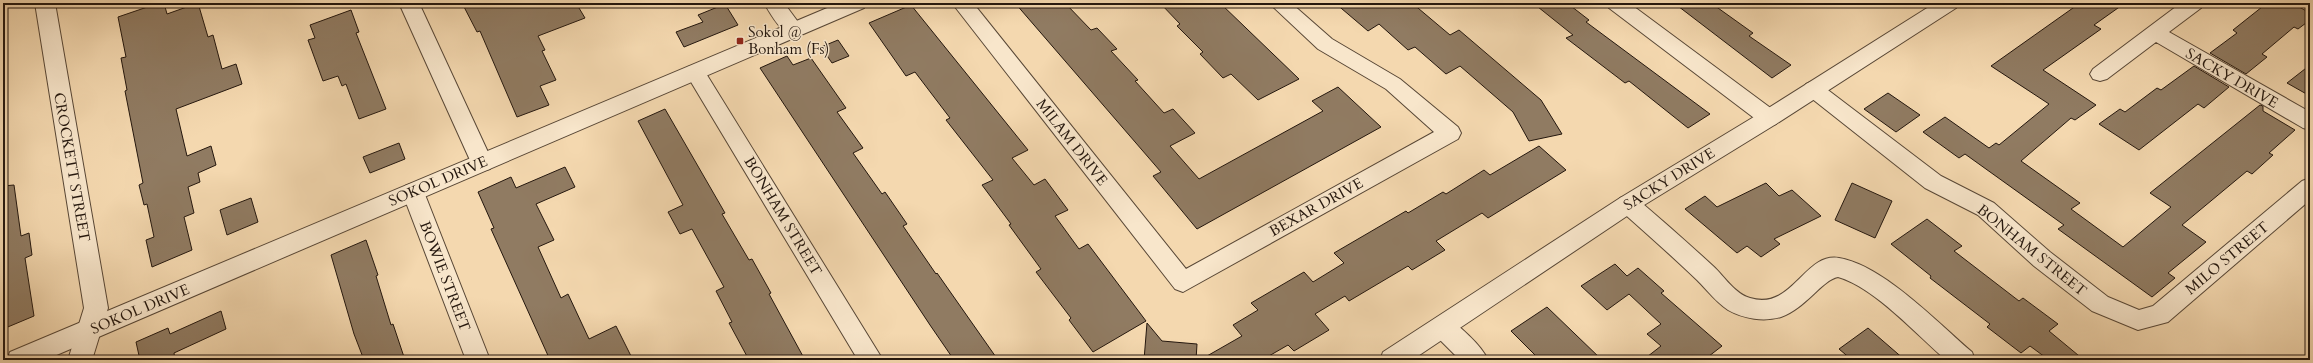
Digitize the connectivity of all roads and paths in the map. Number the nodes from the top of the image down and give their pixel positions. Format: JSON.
{"nodes":[{"id":1,"x":45,"y":3,"type":"edge"},
{"id":2,"x":410,"y":3,"type":"edge"},
{"id":3,"x":774,"y":3,"type":"edge"},
{"id":4,"x":857,"y":3,"type":"edge"},
{"id":5,"x":962,"y":3,"type":"edge"},
{"id":6,"x":1279,"y":3,"type":"edge"},
{"id":7,"x":1616,"y":3,"type":"edge"},
{"id":8,"x":1947,"y":3,"type":"edge"},
{"id":9,"x":2194,"y":3,"type":"edge"},
{"id":10,"x":794,"y":30,"type":"junction"},
{"id":11,"x":2155,"y":33,"type":"junction"},
{"id":12,"x":695,"y":72,"type":"junction"},
{"id":13,"x":2100,"y":74,"type":"dead end"},
{"id":14,"x":1813,"y":88,"type":"junction"},
{"id":15,"x":1769,"y":118,"type":"junction"},
{"id":16,"x":2310,"y":122,"type":"edge"},
{"id":17,"x":482,"y":163,"type":"junction"},
{"id":18,"x":2310,"y":187,"type":"edge"},
{"id":19,"x":413,"y":192,"type":"junction"},
{"id":20,"x":1628,"y":204,"type":"junction"},
{"id":21,"x":1183,"y":282,"type":"joint"},
{"id":22,"x":2138,"y":320,"type":"joint"},
{"id":23,"x":1443,"y":327,"type":"junction"},
{"id":24,"x":90,"y":330,"type":"junction"},
{"id":25,"x":19,"y":360,"type":"edge"},
{"id":26,"x":80,"y":360,"type":"edge"},
{"id":27,"x":478,"y":360,"type":"edge"},
{"id":28,"x":871,"y":360,"type":"edge"},
{"id":29,"x":1392,"y":360,"type":"edge"},
{"id":30,"x":1476,"y":360,"type":"edge"},
{"id":31,"x":1963,"y":360,"type":"edge"}],
"edges":[{"from":1,"to":24,"type":"street","name":"CROCKETT STREET"},
{"from":2,"to":17,"type":"street"},
{"from":3,"to":10,"type":"street"},
{"from":4,"to":10,"type":"street","name":"SOKOL DRIVE"},
{"from":5,"to":21,"type":"street","name":"MILAM DRIVE"},
{"from":6,"to":21,"type":"street","name":"BEXAR DRIVE"},
{"from":7,"to":15,"type":"street"},
{"from":8,"to":14,"type":"street","name":"SACKY DRIVE"},
{"from":9,"to":11,"type":"street"},
{"from":10,"to":12,"type":"street","name":"SOKOL DRIVE"},
{"from":11,"to":13,"type":"street"},
{"from":11,"to":16,"type":"street","name":"SACKY DRIVE"},
{"from":12,"to":17,"type":"street","name":"SOKOL DRIVE"},
{"from":12,"to":28,"type":"street","name":"BONHAM STREET"},
{"from":14,"to":15,"type":"street","name":"SACKY DRIVE"},
{"from":14,"to":22,"type":"street","name":"BONHAM STREET"},
{"from":15,"to":20,"type":"street","name":"SACKY DRIVE"},
{"from":17,"to":19,"type":"street","name":"SOKOL DRIVE"},
{"from":18,"to":22,"type":"street","name":"MILO STREET"},
{"from":19,"to":24,"type":"street","name":"SOKOL DRIVE"},
{"from":19,"to":27,"type":"street","name":"BOWIE STREET"},
{"from":20,"to":23,"type":"street","name":"SACKY DRIVE"},
{"from":20,"to":31,"type":"street"},
{"from":23,"to":29,"type":"street","name":"SACKY DRIVE"},
{"from":23,"to":30,"type":"street"},
{"from":24,"to":25,"type":"street","name":"SOKOL DRIVE"},
{"from":24,"to":26,"type":"street","name":"CROCKETT STREET"}]}
